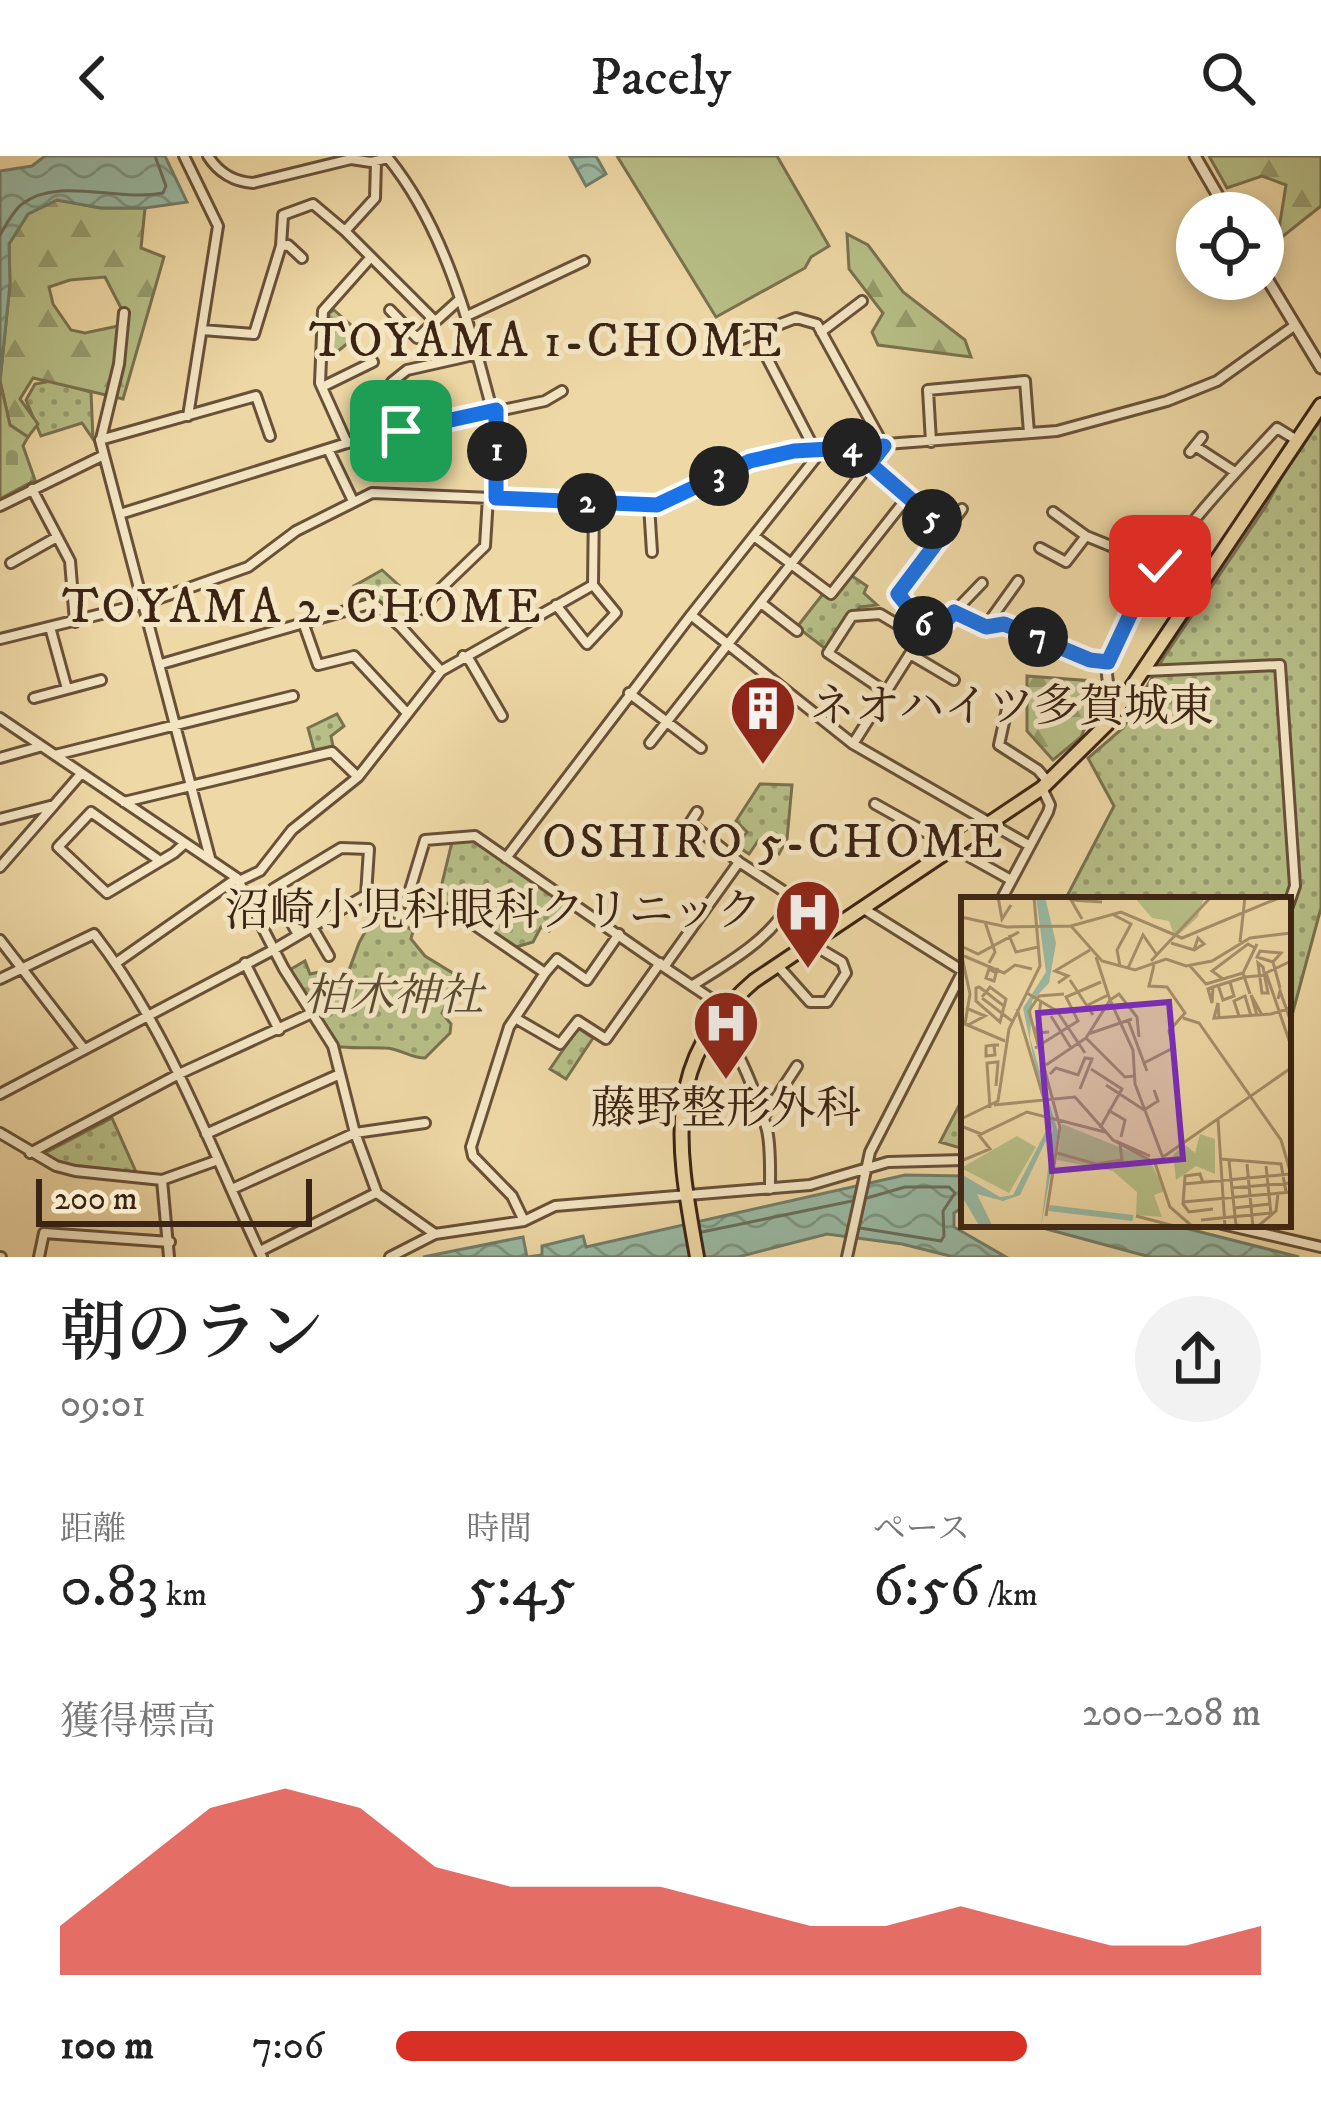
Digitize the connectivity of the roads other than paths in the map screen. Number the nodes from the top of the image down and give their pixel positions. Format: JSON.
{"nodes":[{"id":1,"x":184,"y":156,"type":"edge"},
{"id":2,"x":208,"y":156,"type":"edge"},
{"id":3,"x":1195,"y":156,"type":"edge"},
{"id":4,"x":376,"y":160,"type":"junction"},
{"id":5,"x":1216,"y":192,"type":"edge"},
{"id":6,"x":345,"y":231,"type":"junction"},
{"id":7,"x":281,"y":246,"type":"junction"},
{"id":8,"x":371,"y":257,"type":"junction"},
{"id":9,"x":302,"y":259,"type":"dead end"},
{"id":10,"x":584,"y":261,"type":"dead end"},
{"id":11,"x":460,"y":299,"type":"junction"},
{"id":12,"x":1279,"y":300,"type":"edge"},
{"id":13,"x":862,"y":302,"type":"dead end"},
{"id":14,"x":390,"y":310,"type":"dead end"},
{"id":15,"x":124,"y":313,"type":"dead end"},
{"id":16,"x":467,"y":316,"type":"junction"},
{"id":17,"x":436,"y":321,"type":"junction"},
{"id":18,"x":1294,"y":326,"type":"junction"},
{"id":19,"x":202,"y":330,"type":"junction"},
{"id":20,"x":821,"y":332,"type":"junction"},
{"id":21,"x":721,"y":347,"type":"dead end"},
{"id":22,"x":763,"y":350,"type":"dead end"},
{"id":23,"x":478,"y":354,"type":"junction"},
{"id":24,"x":373,"y":362,"type":"dead end"},
{"id":25,"x":1321,"y":368,"type":"edge"},
{"id":26,"x":322,"y":387,"type":"junction"},
{"id":27,"x":562,"y":391,"type":"dead end"},
{"id":28,"x":1321,"y":405,"type":"edge"},
{"id":29,"x":494,"y":410,"type":"junction"},
{"id":30,"x":188,"y":416,"type":"junction"},
{"id":31,"x":401,"y":431,"type":"junction"},
{"id":32,"x":1029,"y":434,"type":"junction"},
{"id":33,"x":270,"y":436,"type":"dead end"},
{"id":34,"x":100,"y":440,"type":"junction"},
{"id":35,"x":1295,"y":440,"type":"junction"},
{"id":36,"x":931,"y":442,"type":"junction"},
{"id":37,"x":347,"y":443,"type":"junction"},
{"id":38,"x":1196,"y":445,"type":"dead end"},
{"id":39,"x":884,"y":446,"type":"junction"},
{"id":40,"x":328,"y":449,"type":"junction"},
{"id":41,"x":818,"y":450,"type":"junction"},
{"id":42,"x":104,"y":455,"type":"junction"},
{"id":43,"x":870,"y":464,"type":"junction"},
{"id":44,"x":1235,"y":472,"type":"junction"},
{"id":45,"x":32,"y":489,"type":"junction"},
{"id":46,"x":492,"y":498,"type":"junction"},
{"id":47,"x":906,"y":499,"type":"junction"},
{"id":48,"x":352,"y":501,"type":"junction"},
{"id":49,"x":594,"y":503,"type":"junction"},
{"id":50,"x":649,"y":505,"type":"junction"},
{"id":51,"x":0,"y":506,"type":"edge"},
{"id":52,"x":962,"y":509,"type":"dead end"},
{"id":53,"x":1053,"y":512,"type":"dead end"},
{"id":54,"x":120,"y":514,"type":"junction"},
{"id":55,"x":946,"y":530,"type":"junction"},
{"id":56,"x":754,"y":536,"type":"junction"},
{"id":57,"x":1086,"y":536,"type":"junction"},
{"id":58,"x":57,"y":537,"type":"junction"},
{"id":59,"x":1040,"y":548,"type":"dead end"},
{"id":60,"x":652,"y":552,"type":"dead end"},
{"id":61,"x":11,"y":563,"type":"dead end"},
{"id":62,"x":791,"y":565,"type":"junction"},
{"id":63,"x":1160,"y":566,"type":"junction"},
{"id":64,"x":1018,"y":580,"type":"dead end"},
{"id":65,"x":982,"y":583,"type":"dead end"},
{"id":66,"x":593,"y":585,"type":"junction"},
{"id":67,"x":761,"y":602,"type":"junction"},
{"id":68,"x":146,"y":603,"type":"junction"},
{"id":69,"x":556,"y":605,"type":"junction"},
{"id":70,"x":954,"y":612,"type":"junction"},
{"id":71,"x":691,"y":615,"type":"junction"},
{"id":72,"x":75,"y":622,"type":"junction"},
{"id":73,"x":304,"y":626,"type":"junction"},
{"id":74,"x":50,"y":627,"type":"junction"},
{"id":75,"x":986,"y":627,"type":"junction"},
{"id":76,"x":401,"y":628,"type":"junction"},
{"id":77,"x":797,"y":631,"type":"dead end"},
{"id":78,"x":932,"y":637,"type":"junction"},
{"id":79,"x":920,"y":638,"type":"junction"},
{"id":80,"x":0,"y":639,"type":"edge"},
{"id":81,"x":729,"y":644,"type":"junction"},
{"id":82,"x":910,"y":654,"type":"junction"},
{"id":83,"x":463,"y":656,"type":"junction"},
{"id":84,"x":1108,"y":662,"type":"junction"},
{"id":85,"x":161,"y":664,"type":"junction"},
{"id":86,"x":441,"y":671,"type":"junction"},
{"id":87,"x":1145,"y":671,"type":"junction"},
{"id":88,"x":101,"y":680,"type":"dead end"},
{"id":89,"x":954,"y":680,"type":"dead end"},
{"id":90,"x":67,"y":689,"type":"junction"},
{"id":91,"x":886,"y":692,"type":"junction"},
{"id":92,"x":629,"y":693,"type":"junction"},
{"id":93,"x":293,"y":696,"type":"dead end"},
{"id":94,"x":34,"y":698,"type":"dead end"},
{"id":95,"x":1008,"y":704,"type":"dead end"},
{"id":96,"x":1122,"y":704,"type":"junction"},
{"id":97,"x":406,"y":712,"type":"junction"},
{"id":98,"x":502,"y":716,"type":"dead end"},
{"id":99,"x":0,"y":718,"type":"edge"},
{"id":100,"x":666,"y":721,"type":"junction"},
{"id":101,"x":176,"y":724,"type":"junction"},
{"id":102,"x":650,"y":742,"type":"dead end"},
{"id":103,"x":854,"y":744,"type":"junction"},
{"id":104,"x":40,"y":747,"type":"junction"},
{"id":105,"x":701,"y":748,"type":"dead end"},
{"id":106,"x":54,"y":755,"type":"junction"},
{"id":107,"x":0,"y":758,"type":"edge"},
{"id":108,"x":80,"y":775,"type":"junction"},
{"id":109,"x":358,"y":777,"type":"junction"},
{"id":110,"x":192,"y":785,"type":"junction"},
{"id":111,"x":1046,"y":785,"type":"junction"},
{"id":112,"x":122,"y":803,"type":"junction"},
{"id":113,"x":875,"y":803,"type":"dead end"},
{"id":114,"x":54,"y":805,"type":"junction"},
{"id":115,"x":697,"y":812,"type":"dead end"},
{"id":116,"x":0,"y":819,"type":"edge"},
{"id":117,"x":991,"y":823,"type":"junction"},
{"id":118,"x":183,"y":844,"type":"junction"},
{"id":119,"x":1030,"y":846,"type":"junction"},
{"id":120,"x":953,"y":847,"type":"junction"},
{"id":121,"x":506,"y":858,"type":"junction"},
{"id":122,"x":211,"y":860,"type":"junction"},
{"id":123,"x":160,"y":861,"type":"junction"},
{"id":124,"x":739,"y":862,"type":"junction"},
{"id":125,"x":0,"y":866,"type":"edge"},
{"id":126,"x":238,"y":880,"type":"junction"},
{"id":127,"x":1012,"y":880,"type":"junction"},
{"id":128,"x":1003,"y":897,"type":"edge"},
{"id":129,"x":1291,"y":897,"type":"edge"},
{"id":130,"x":862,"y":908,"type":"junction"},
{"id":131,"x":311,"y":925,"type":"junction"},
{"id":132,"x":297,"y":933,"type":"junction"},
{"id":133,"x":619,"y":934,"type":"junction"},
{"id":134,"x":0,"y":940,"type":"edge"},
{"id":135,"x":809,"y":943,"type":"junction"},
{"id":136,"x":273,"y":950,"type":"junction"},
{"id":137,"x":329,"y":956,"type":"dead end"},
{"id":138,"x":116,"y":963,"type":"junction"},
{"id":139,"x":245,"y":963,"type":"junction"},
{"id":140,"x":662,"y":965,"type":"junction"},
{"id":141,"x":776,"y":965,"type":"junction"},
{"id":142,"x":961,"y":969,"type":"edge"},
{"id":143,"x":22,"y":971,"type":"junction"},
{"id":144,"x":544,"y":973,"type":"junction"},
{"id":145,"x":961,"y":974,"type":"edge"},
{"id":146,"x":0,"y":979,"type":"edge"},
{"id":147,"x":693,"y":985,"type":"junction"},
{"id":148,"x":726,"y":1009,"type":"junction"},
{"id":149,"x":312,"y":1013,"type":"junction"},
{"id":150,"x":148,"y":1016,"type":"junction"},
{"id":151,"x":514,"y":1018,"type":"junction"},
{"id":152,"x":716,"y":1023,"type":"junction"},
{"id":153,"x":279,"y":1030,"type":"junction"},
{"id":154,"x":84,"y":1049,"type":"junction"},
{"id":155,"x":797,"y":1066,"type":"dead end"},
{"id":156,"x":179,"y":1074,"type":"junction"},
{"id":157,"x":340,"y":1074,"type":"junction"},
{"id":158,"x":0,"y":1094,"type":"edge"},
{"id":159,"x":763,"y":1118,"type":"junction"},
{"id":160,"x":425,"y":1124,"type":"dead end"},
{"id":161,"x":0,"y":1133,"type":"edge"},
{"id":162,"x":355,"y":1133,"type":"junction"},
{"id":163,"x":206,"y":1134,"type":"junction"},
{"id":164,"x":30,"y":1153,"type":"junction"},
{"id":165,"x":218,"y":1160,"type":"junction"},
{"id":166,"x":961,"y":1160,"type":"edge"},
{"id":167,"x":863,"y":1170,"type":"junction"},
{"id":168,"x":162,"y":1180,"type":"junction"},
{"id":169,"x":232,"y":1189,"type":"junction"},
{"id":170,"x":770,"y":1189,"type":"junction"},
{"id":171,"x":377,"y":1193,"type":"junction"},
{"id":172,"x":686,"y":1194,"type":"junction"},
{"id":173,"x":524,"y":1221,"type":"junction"},
{"id":174,"x":1235,"y":1227,"type":"edge"},
{"id":175,"x":435,"y":1234,"type":"junction"},
{"id":176,"x":170,"y":1242,"type":"junction"},
{"id":177,"x":1321,"y":1247,"type":"edge"},
{"id":178,"x":261,"y":1254,"type":"edge"},
{"id":179,"x":847,"y":1255,"type":"edge"},
{"id":180,"x":38,"y":1257,"type":"edge"},
{"id":181,"x":169,"y":1257,"type":"edge"},
{"id":182,"x":390,"y":1257,"type":"edge"},
{"id":183,"x":698,"y":1257,"type":"edge"}],
"edges":[{"from":1,"to":19,"type":"street"},
{"from":2,"to":4,"type":"street"},
{"from":3,"to":5,"type":"street"},
{"from":4,"to":6,"type":"street"},
{"from":4,"to":11,"type":"street"},
{"from":6,"to":7,"type":"street"},
{"from":6,"to":8,"type":"street"},
{"from":7,"to":9,"type":"street"},
{"from":7,"to":19,"type":"street"},
{"from":8,"to":17,"type":"street"},
{"from":8,"to":26,"type":"street"},
{"from":10,"to":16,"type":"street"},
{"from":11,"to":16,"type":"street"},
{"from":11,"to":17,"type":"street"},
{"from":12,"to":18,"type":"street"},
{"from":13,"to":20,"type":"street"},
{"from":14,"to":17,"type":"street"},
{"from":15,"to":34,"type":"street"},
{"from":16,"to":23,"type":"street"},
{"from":18,"to":25,"type":"street"},
{"from":18,"to":32,"type":"street"},
{"from":19,"to":30,"type":"street"},
{"from":20,"to":21,"type":"street"},
{"from":20,"to":39,"type":"street"},
{"from":22,"to":41,"type":"street"},
{"from":23,"to":29,"type":"street"},
{"from":23,"to":31,"type":"street"},
{"from":24,"to":26,"type":"street"},
{"from":26,"to":37,"type":"street"},
{"from":27,"to":29,"type":"street"},
{"from":28,"to":35,"type":"main road"},
{"from":29,"to":31,"type":"street"},
{"from":29,"to":46,"type":"street"},
{"from":30,"to":33,"type":"street"},
{"from":30,"to":34,"type":"street"},
{"from":31,"to":37,"type":"street"},
{"from":32,"to":36,"type":"street"},
{"from":32,"to":36,"type":"street"},
{"from":34,"to":42,"type":"street"},
{"from":35,"to":44,"type":"street"},
{"from":35,"to":87,"type":"main road"},
{"from":36,"to":39,"type":"street"},
{"from":37,"to":40,"type":"street"},
{"from":38,"to":44,"type":"street"},
{"from":39,"to":41,"type":"street"},
{"from":39,"to":43,"type":"street"},
{"from":40,"to":48,"type":"street"},
{"from":40,"to":54,"type":"street"},
{"from":41,"to":50,"type":"street"},
{"from":41,"to":56,"type":"street"},
{"from":42,"to":45,"type":"street"},
{"from":42,"to":54,"type":"street"},
{"from":43,"to":47,"type":"street"},
{"from":43,"to":62,"type":"street"},
{"from":44,"to":63,"type":"street"},
{"from":45,"to":51,"type":"street"},
{"from":45,"to":58,"type":"street"},
{"from":46,"to":48,"type":"street"},
{"from":46,"to":49,"type":"street"},
{"from":46,"to":76,"type":"street"},
{"from":47,"to":55,"type":"street"},
{"from":47,"to":62,"type":"street"},
{"from":48,"to":68,"type":"street"},
{"from":49,"to":50,"type":"street"},
{"from":49,"to":66,"type":"street"},
{"from":50,"to":60,"type":"street"},
{"from":52,"to":55,"type":"street"},
{"from":53,"to":57,"type":"street"},
{"from":54,"to":68,"type":"street"},
{"from":55,"to":78,"type":"street"},
{"from":56,"to":62,"type":"street"},
{"from":56,"to":71,"type":"street"},
{"from":57,"to":59,"type":"street"},
{"from":57,"to":63,"type":"street"},
{"from":58,"to":61,"type":"street"},
{"from":58,"to":72,"type":"street"},
{"from":62,"to":67,"type":"street"},
{"from":63,"to":84,"type":"street"},
{"from":64,"to":75,"type":"street"},
{"from":65,"to":70,"type":"street"},
{"from":66,"to":69,"type":"street"},
{"from":66,"to":69,"type":"street"},
{"from":67,"to":77,"type":"street"},
{"from":67,"to":81,"type":"street"},
{"from":68,"to":72,"type":"street"},
{"from":68,"to":85,"type":"street"},
{"from":69,"to":83,"type":"street"},
{"from":70,"to":75,"type":"street"},
{"from":70,"to":78,"type":"street"},
{"from":71,"to":81,"type":"street"},
{"from":71,"to":92,"type":"street"},
{"from":72,"to":74,"type":"street"},
{"from":73,"to":76,"type":"street"},
{"from":73,"to":85,"type":"street"},
{"from":73,"to":97,"type":"street"},
{"from":74,"to":80,"type":"street"},
{"from":74,"to":90,"type":"street"},
{"from":75,"to":84,"type":"street"},
{"from":76,"to":86,"type":"street"},
{"from":78,"to":79,"type":"street"},
{"from":79,"to":82,"type":"street"},
{"from":79,"to":91,"type":"street"},
{"from":81,"to":100,"type":"street"},
{"from":81,"to":103,"type":"street"},
{"from":82,"to":89,"type":"street"},
{"from":82,"to":91,"type":"street"},
{"from":83,"to":86,"type":"street"},
{"from":83,"to":98,"type":"street"},
{"from":84,"to":96,"type":"street"},
{"from":85,"to":101,"type":"street"},
{"from":86,"to":97,"type":"street"},
{"from":87,"to":96,"type":"main road"},
{"from":87,"to":129,"type":"street"},
{"from":88,"to":90,"type":"street"},
{"from":90,"to":94,"type":"street"},
{"from":91,"to":103,"type":"street"},
{"from":92,"to":100,"type":"street"},
{"from":92,"to":121,"type":"street"},
{"from":93,"to":101,"type":"street"},
{"from":95,"to":111,"type":"street"},
{"from":96,"to":111,"type":"main road"},
{"from":97,"to":109,"type":"street"},
{"from":99,"to":104,"type":"street"},
{"from":100,"to":102,"type":"street"},
{"from":100,"to":105,"type":"street"},
{"from":101,"to":106,"type":"street"},
{"from":101,"to":110,"type":"street"},
{"from":103,"to":117,"type":"street"},
{"from":104,"to":106,"type":"street"},
{"from":104,"to":107,"type":"street"},
{"from":106,"to":108,"type":"street"},
{"from":108,"to":112,"type":"street"},
{"from":108,"to":114,"type":"street"},
{"from":109,"to":110,"type":"street"},
{"from":109,"to":126,"type":"street"},
{"from":110,"to":112,"type":"street"},
{"from":110,"to":122,"type":"street"},
{"from":111,"to":117,"type":"main road"},
{"from":111,"to":119,"type":"street"},
{"from":112,"to":118,"type":"street"},
{"from":113,"to":120,"type":"street"},
{"from":114,"to":116,"type":"street"},
{"from":114,"to":125,"type":"street"},
{"from":115,"to":124,"type":"street"},
{"from":117,"to":119,"type":"street"},
{"from":117,"to":120,"type":"main road"},
{"from":118,"to":122,"type":"street"},
{"from":118,"to":123,"type":"street"},
{"from":119,"to":127,"type":"street"},
{"from":120,"to":127,"type":"street"},
{"from":120,"to":130,"type":"main road"},
{"from":121,"to":133,"type":"street"},
{"from":121,"to":144,"type":"street"},
{"from":122,"to":126,"type":"street"},
{"from":123,"to":123,"type":"street"},
{"from":124,"to":140,"type":"street"},
{"from":124,"to":147,"type":"street"},
{"from":126,"to":136,"type":"street"},
{"from":126,"to":138,"type":"street"},
{"from":127,"to":128,"type":"street"},
{"from":130,"to":135,"type":"main road"},
{"from":130,"to":142,"type":"street"},
{"from":131,"to":132,"type":"street"},
{"from":131,"to":132,"type":"street"},
{"from":131,"to":137,"type":"street"},
{"from":132,"to":136,"type":"street"},
{"from":133,"to":140,"type":"street"},
{"from":133,"to":144,"type":"street"},
{"from":134,"to":143,"type":"street"},
{"from":135,"to":141,"type":"main road"},
{"from":135,"to":141,"type":"street"},
{"from":136,"to":139,"type":"street"},
{"from":136,"to":149,"type":"street"},
{"from":138,"to":143,"type":"street"},
{"from":138,"to":150,"type":"street"},
{"from":139,"to":150,"type":"street"},
{"from":139,"to":153,"type":"street"},
{"from":140,"to":147,"type":"street"},
{"from":140,"to":151,"type":"street"},
{"from":141,"to":148,"type":"main road"},
{"from":143,"to":146,"type":"street"},
{"from":143,"to":154,"type":"street"},
{"from":144,"to":151,"type":"street"},
{"from":145,"to":167,"type":"street"},
{"from":147,"to":148,"type":"street"},
{"from":148,"to":152,"type":"main road"},
{"from":149,"to":153,"type":"street"},
{"from":149,"to":157,"type":"street"},
{"from":150,"to":154,"type":"street"},
{"from":150,"to":156,"type":"street"},
{"from":151,"to":173,"type":"street"},
{"from":152,"to":159,"type":"street"},
{"from":152,"to":172,"type":"main road"},
{"from":153,"to":156,"type":"street"},
{"from":154,"to":158,"type":"street"},
{"from":155,"to":159,"type":"street"},
{"from":156,"to":163,"type":"street"},
{"from":156,"to":164,"type":"street"},
{"from":157,"to":162,"type":"street"},
{"from":157,"to":163,"type":"street"},
{"from":159,"to":170,"type":"street"},
{"from":160,"to":162,"type":"street"},
{"from":161,"to":164,"type":"street"},
{"from":162,"to":169,"type":"street"},
{"from":162,"to":171,"type":"street"},
{"from":163,"to":165,"type":"street"},
{"from":164,"to":168,"type":"street"},
{"from":165,"to":168,"type":"street"},
{"from":165,"to":169,"type":"street"},
{"from":166,"to":167,"type":"street"},
{"from":167,"to":170,"type":"street"},
{"from":167,"to":179,"type":"street"},
{"from":168,"to":176,"type":"street"},
{"from":169,"to":178,"type":"street"},
{"from":170,"to":172,"type":"street"},
{"from":171,"to":175,"type":"street"},
{"from":171,"to":178,"type":"street"},
{"from":172,"to":173,"type":"street"},
{"from":172,"to":183,"type":"main road"},
{"from":173,"to":175,"type":"street"},
{"from":174,"to":177,"type":"street"},
{"from":175,"to":182,"type":"street"},
{"from":176,"to":180,"type":"street"},
{"from":176,"to":181,"type":"street"}]}
